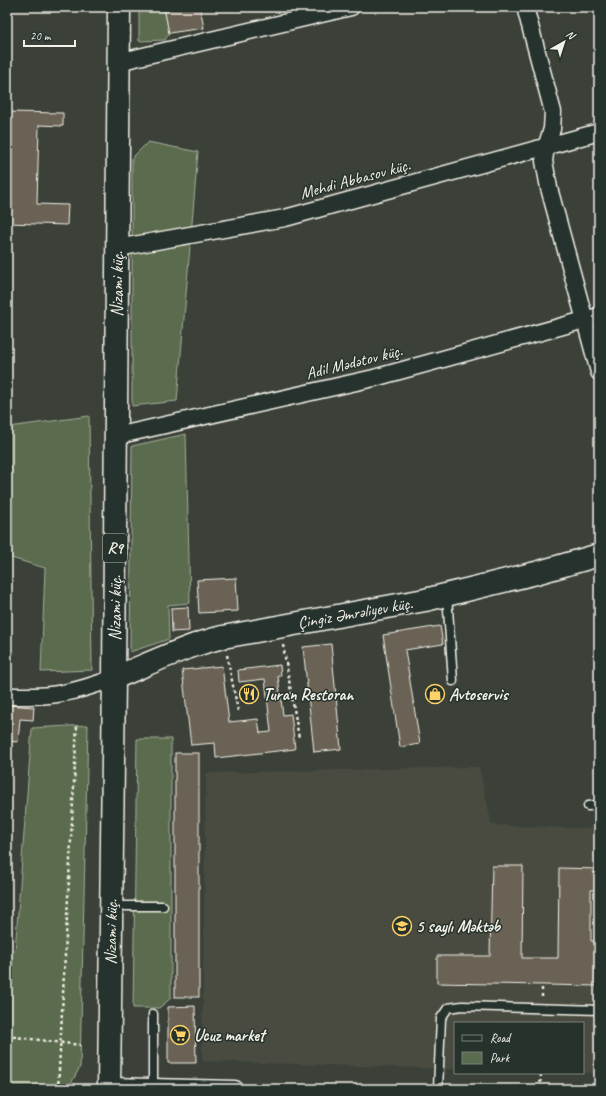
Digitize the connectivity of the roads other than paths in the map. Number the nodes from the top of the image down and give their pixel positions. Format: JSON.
{"nodes":[{"id":1,"x":119,"y":7,"type":"edge"},
{"id":2,"x":351,"y":7,"type":"edge"},
{"id":3,"x":525,"y":7,"type":"edge"},
{"id":4,"x":118,"y":62,"type":"junction"},
{"id":5,"x":599,"y":132,"type":"edge"},
{"id":6,"x":546,"y":147,"type":"junction"},
{"id":7,"x":117,"y":248,"type":"junction"},
{"id":8,"x":592,"y":318,"type":"edge"},
{"id":9,"x":599,"y":372,"type":"edge"},
{"id":10,"x":116,"y":436,"type":"junction"},
{"id":11,"x":599,"y":555,"type":"edge"},
{"id":12,"x":446,"y":594,"type":"junction"},
{"id":13,"x":114,"y":678,"type":"junction"},
{"id":14,"x":454,"y":681,"type":"dead end"},
{"id":15,"x":7,"y":696,"type":"edge"},
{"id":16,"x":599,"y":805,"type":"edge"},
{"id":17,"x":588,"y":806,"type":"dead end"},
{"id":18,"x":112,"y":906,"type":"junction"},
{"id":19,"x":163,"y":906,"type":"dead end"},
{"id":20,"x":599,"y":1010,"type":"edge"},
{"id":21,"x":153,"y":1014,"type":"dead end"},
{"id":22,"x":153,"y":1086,"type":"junction"},
{"id":23,"x":106,"y":1088,"type":"edge"},
{"id":24,"x":234,"y":1089,"type":"edge"},
{"id":25,"x":438,"y":1089,"type":"edge"}],
"edges":[{"from":1,"to":4,"type":"main road","name":"Nizami küç.","number":"R9"},
{"from":2,"to":4,"type":"street"},
{"from":3,"to":6,"type":"street"},
{"from":4,"to":7,"type":"main road","name":"Nizami küç.","number":"R9"},
{"from":5,"to":6,"type":"street","name":"Mehdi Abbasov küç."},
{"from":6,"to":7,"type":"street","name":"Mehdi Abbasov küç."},
{"from":6,"to":8,"type":"street"},
{"from":7,"to":10,"type":"main road","name":"Nizami küç.","number":"R9"},
{"from":8,"to":9,"type":"street"},
{"from":8,"to":10,"type":"street","name":"Adil Mədətov küç."},
{"from":10,"to":13,"type":"main road","name":"Nizami küç.","number":"R9"},
{"from":11,"to":12,"type":"main road","name":"Çingiz Əmrəliyev küç."},
{"from":12,"to":13,"type":"main road","name":"Çingiz Əmrəliyev küç."},
{"from":12,"to":14,"type":"lane"},
{"from":13,"to":15,"type":"street"},
{"from":13,"to":18,"type":"main road","name":"Nizami küç.","number":"R9"},
{"from":16,"to":17,"type":"lane"},
{"from":18,"to":19,"type":"lane"},
{"from":18,"to":23,"type":"main road","name":"Nizami küç.","number":"R9"},
{"from":20,"to":25,"type":"lane"},
{"from":21,"to":22,"type":"lane"},
{"from":22,"to":23,"type":"street"},
{"from":22,"to":24,"type":"street"}]}
